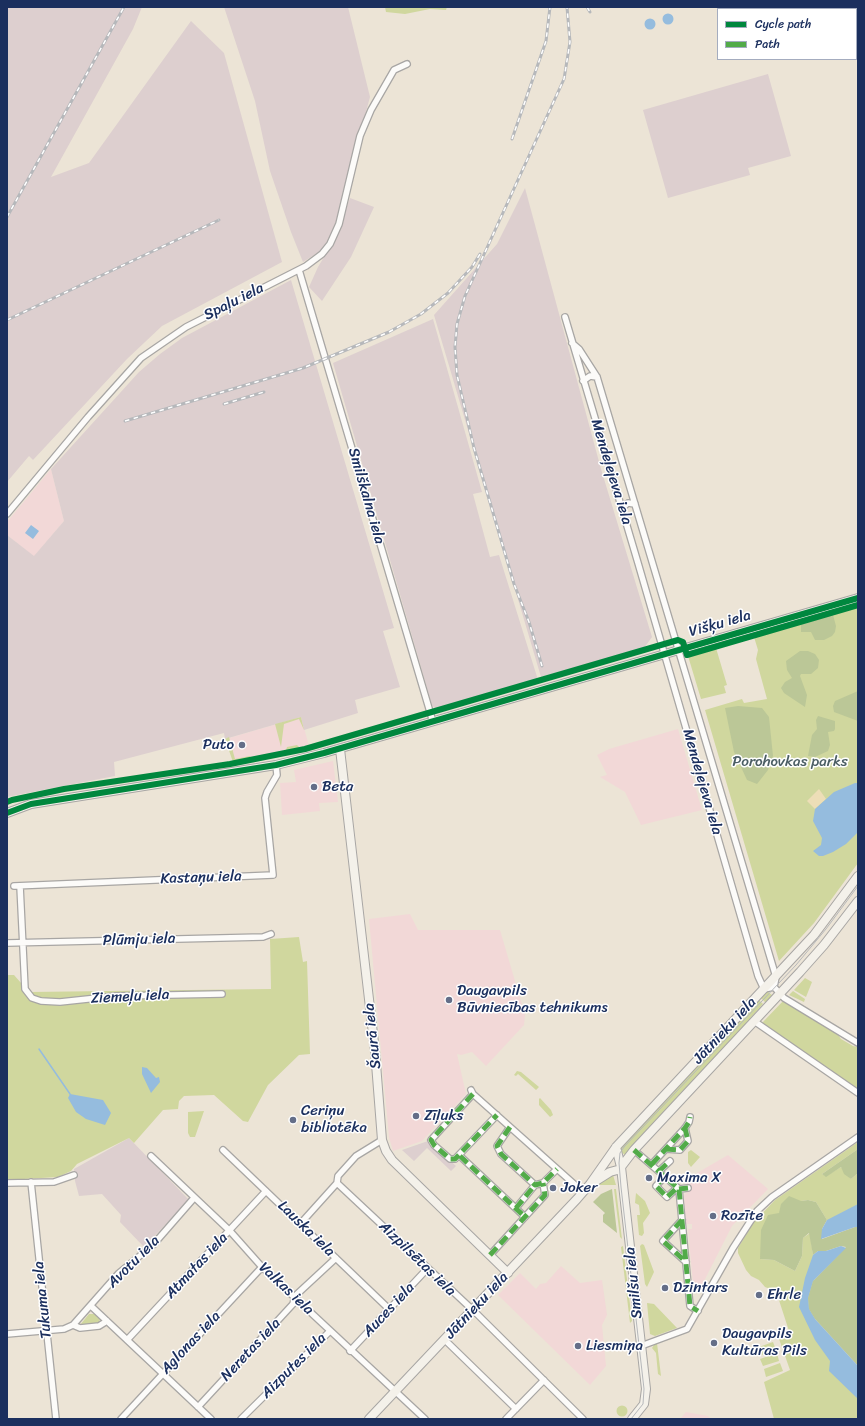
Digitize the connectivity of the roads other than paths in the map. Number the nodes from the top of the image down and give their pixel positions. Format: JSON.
{"nodes":[{"id":1,"x":407,"y":64,"type":"dead end"},
{"id":2,"x":299,"y":270,"type":"junction"},
{"id":3,"x":565,"y":317,"type":"dead end"},
{"id":4,"x":572,"y":343,"type":"junction"},
{"id":5,"x":597,"y":377,"type":"junction"},
{"id":6,"x":583,"y":381,"type":"junction"},
{"id":7,"x":635,"y":504,"type":"junction"},
{"id":8,"x":622,"y":508,"type":"junction"},
{"id":9,"x":7,"y":514,"type":"edge"},
{"id":10,"x":651,"y":559,"type":"junction"},
{"id":11,"x":638,"y":563,"type":"junction"},
{"id":12,"x":858,"y":598,"type":"edge"},
{"id":13,"x":679,"y":650,"type":"junction"},
{"id":14,"x":664,"y":654,"type":"junction"},
{"id":15,"x":433,"y":722,"type":"junction"},
{"id":16,"x":340,"y":749,"type":"junction"},
{"id":17,"x":276,"y":765,"type":"junction"},
{"id":18,"x":7,"y":813,"type":"edge"},
{"id":19,"x":858,"y":876,"type":"edge"},
{"id":20,"x":858,"y":901,"type":"edge"},
{"id":21,"x":271,"y":934,"type":"dead end"},
{"id":22,"x":7,"y":943,"type":"edge"},
{"id":23,"x":24,"y":943,"type":"junction"},
{"id":24,"x":776,"y":977,"type":"junction"},
{"id":25,"x":774,"y":987,"type":"junction"},
{"id":26,"x":764,"y":989,"type":"junction"},
{"id":27,"x":222,"y":994,"type":"dead end"},
{"id":28,"x":780,"y":994,"type":"junction"},
{"id":29,"x":754,"y":1021,"type":"junction"},
{"id":30,"x":858,"y":1043,"type":"edge"},
{"id":31,"x":858,"y":1093,"type":"edge"},
{"id":32,"x":496,"y":1115,"type":"junction"},
{"id":33,"x":690,"y":1116,"type":"dead end"},
{"id":34,"x":510,"y":1127,"type":"junction"},
{"id":35,"x":685,"y":1128,"type":"junction"},
{"id":36,"x":858,"y":1136,"type":"edge"},
{"id":37,"x":382,"y":1140,"type":"junction"},
{"id":38,"x":616,"y":1147,"type":"junction"},
{"id":39,"x":666,"y":1149,"type":"junction"},
{"id":40,"x":223,"y":1150,"type":"dead end"},
{"id":41,"x":634,"y":1150,"type":"junction"},
{"id":42,"x":151,"y":1156,"type":"dead end"},
{"id":43,"x":460,"y":1156,"type":"junction"},
{"id":44,"x":670,"y":1160,"type":"dead end"},
{"id":45,"x":652,"y":1164,"type":"junction"},
{"id":46,"x":621,"y":1168,"type":"junction"},
{"id":47,"x":557,"y":1169,"type":"junction"},
{"id":48,"x":659,"y":1171,"type":"junction"},
{"id":49,"x":74,"y":1175,"type":"dead end"},
{"id":50,"x":665,"y":1176,"type":"junction"},
{"id":51,"x":31,"y":1182,"type":"junction"},
{"id":52,"x":7,"y":1183,"type":"edge"},
{"id":53,"x":337,"y":1183,"type":"junction"},
{"id":54,"x":543,"y":1183,"type":"junction"},
{"id":55,"x":590,"y":1184,"type":"junction"},
{"id":56,"x":535,"y":1185,"type":"junction"},
{"id":57,"x":678,"y":1188,"type":"junction"},
{"id":58,"x":688,"y":1188,"type":"dead end"},
{"id":59,"x":266,"y":1191,"type":"junction"},
{"id":60,"x":583,"y":1192,"type":"junction"},
{"id":61,"x":194,"y":1198,"type":"junction"},
{"id":62,"x":516,"y":1208,"type":"junction"},
{"id":63,"x":525,"y":1217,"type":"junction"},
{"id":64,"x":682,"y":1220,"type":"junction"},
{"id":65,"x":301,"y":1223,"type":"junction"},
{"id":66,"x":230,"y":1231,"type":"junction"},
{"id":67,"x":490,"y":1255,"type":"junction"},
{"id":68,"x":336,"y":1258,"type":"junction"},
{"id":69,"x":686,"y":1262,"type":"junction"},
{"id":70,"x":262,"y":1267,"type":"junction"},
{"id":71,"x":427,"y":1269,"type":"junction"},
{"id":72,"x":508,"y":1273,"type":"junction"},
{"id":73,"x":295,"y":1296,"type":"junction"},
{"id":74,"x":91,"y":1306,"type":"junction"},
{"id":75,"x":389,"y":1309,"type":"junction"},
{"id":76,"x":472,"y":1311,"type":"junction"},
{"id":77,"x":698,"y":1311,"type":"junction"},
{"id":78,"x":107,"y":1321,"type":"junction"},
{"id":79,"x":73,"y":1325,"type":"junction"},
{"id":80,"x":46,"y":1331,"type":"junction"},
{"id":81,"x":330,"y":1331,"type":"junction"},
{"id":82,"x":7,"y":1334,"type":"edge"},
{"id":83,"x":127,"y":1340,"type":"junction"},
{"id":84,"x":445,"y":1340,"type":"junction"},
{"id":85,"x":641,"y":1346,"type":"junction"},
{"id":86,"x":350,"y":1350,"type":"junction"},
{"id":87,"x":162,"y":1373,"type":"junction"},
{"id":88,"x":544,"y":1380,"type":"junction"},
{"id":89,"x":396,"y":1391,"type":"junction"},
{"id":90,"x":198,"y":1407,"type":"junction"},
{"id":91,"x":516,"y":1409,"type":"junction"},
{"id":92,"x":56,"y":1419,"type":"edge"},
{"id":93,"x":121,"y":1419,"type":"edge"},
{"id":94,"x":211,"y":1419,"type":"edge"},
{"id":95,"x":241,"y":1419,"type":"edge"},
{"id":96,"x":369,"y":1419,"type":"edge"},
{"id":97,"x":425,"y":1419,"type":"edge"},
{"id":98,"x":506,"y":1419,"type":"edge"},
{"id":99,"x":583,"y":1419,"type":"edge"},
{"id":100,"x":632,"y":1419,"type":"edge"}],
"edges":[{"from":1,"to":2,"type":"street","name":"Spaļu iela"},
{"from":2,"to":9,"type":"street","name":"Spaļu iela"},
{"from":2,"to":15,"type":"street","name":"Smilškalna iela"},
{"from":3,"to":4,"type":"street"},
{"from":4,"to":5,"type":"street","name":"Mendeļejeva iela"},
{"from":4,"to":6,"type":"street","name":"Mendeļejeva iela"},
{"from":5,"to":6,"type":"street"},
{"from":5,"to":7,"type":"street","name":"Mendeļejeva iela"},
{"from":6,"to":8,"type":"street","name":"Mendeļejeva iela"},
{"from":7,"to":8,"type":"street"},
{"from":7,"to":10,"type":"street","name":"Mendeļejeva iela"},
{"from":8,"to":11,"type":"street","name":"Mendeļejeva iela"},
{"from":10,"to":11,"type":"street"},
{"from":10,"to":13,"type":"street","name":"Mendeļejeva iela"},
{"from":11,"to":14,"type":"street","name":"Mendeļejeva iela"},
{"from":12,"to":13,"type":"street","name":"Višķu iela"},
{"from":13,"to":14,"type":"street","name":"Višķu iela"},
{"from":13,"to":24,"type":"street","name":"Mendeļejeva iela"},
{"from":14,"to":15,"type":"street","name":"Višķu iela"},
{"from":14,"to":26,"type":"street","name":"Mendeļejeva iela"},
{"from":15,"to":16,"type":"street","name":"Višķu iela"},
{"from":16,"to":17,"type":"street","name":"Višķu iela"},
{"from":16,"to":37,"type":"street","name":"Šaurā iela"},
{"from":17,"to":18,"type":"street","name":"Višķu iela"},
{"from":17,"to":23,"type":"street","name":"Kastaņu iela"},
{"from":19,"to":24,"type":"street","name":"Jātnieku iela"},
{"from":20,"to":28,"type":"street","name":"Jātnieku iela"},
{"from":21,"to":23,"type":"street","name":"Plūmju iela"},
{"from":22,"to":23,"type":"street","name":"Plūmju iela"},
{"from":23,"to":27,"type":"street","name":"Ziemeļu iela"},
{"from":24,"to":25,"type":"street","name":"Mendeļejeva iela"},
{"from":24,"to":26,"type":"street","name":"Jātnieku iela"},
{"from":25,"to":26,"type":"street"},
{"from":25,"to":28,"type":"street"},
{"from":26,"to":38,"type":"street","name":"Jātnieku iela"},
{"from":28,"to":29,"type":"street","name":"Jātnieku iela"},
{"from":28,"to":30,"type":"street"},
{"from":29,"to":31,"type":"street"},
{"from":29,"to":41,"type":"street","name":"Jātnieku iela"},
{"from":32,"to":34,"type":"street"},
{"from":32,"to":43,"type":"street"},
{"from":32,"to":43,"type":"street"},
{"from":33,"to":35,"type":"street"},
{"from":34,"to":47,"type":"street"},
{"from":34,"to":56,"type":"street"},
{"from":35,"to":39,"type":"street"},
{"from":35,"to":39,"type":"street"},
{"from":36,"to":77,"type":"street"},
{"from":37,"to":53,"type":"street"},
{"from":37,"to":67,"type":"street","name":"Šaurā iela"},
{"from":38,"to":46,"type":"street","name":"Smilšu iela"},
{"from":38,"to":55,"type":"street","name":"Jātnieku iela"},
{"from":39,"to":45,"type":"street"},
{"from":40,"to":59,"type":"street","name":"Lauska iela"},
{"from":41,"to":45,"type":"street"},
{"from":41,"to":46,"type":"street","name":"Jātnieku iela"},
{"from":42,"to":61,"type":"street","name":"Valkas iela"},
{"from":43,"to":62,"type":"street"},
{"from":44,"to":48,"type":"street"},
{"from":45,"to":48,"type":"street"},
{"from":46,"to":55,"type":"street","name":"Jātnieku iela"},
{"from":46,"to":85,"type":"street","name":"Smilšu iela"},
{"from":47,"to":54,"type":"street"},
{"from":47,"to":60,"type":"street"},
{"from":48,"to":50,"type":"street"},
{"from":49,"to":51,"type":"street"},
{"from":50,"to":57,"type":"street"},
{"from":50,"to":57,"type":"street"},
{"from":51,"to":52,"type":"street"},
{"from":51,"to":80,"type":"street","name":"Tukuma iela"},
{"from":53,"to":65,"type":"street"},
{"from":53,"to":71,"type":"street","name":"Aizpilsētas iela"},
{"from":54,"to":56,"type":"street"},
{"from":54,"to":63,"type":"street"},
{"from":55,"to":60,"type":"street","name":"Jātnieku iela"},
{"from":56,"to":62,"type":"street"},
{"from":57,"to":58,"type":"street"},
{"from":57,"to":64,"type":"street"},
{"from":59,"to":65,"type":"street","name":"Lauska iela"},
{"from":59,"to":66,"type":"street","name":"Atmatas iela"},
{"from":60,"to":72,"type":"street","name":"Jātnieku iela"},
{"from":61,"to":66,"type":"street","name":"Valkas iela"},
{"from":61,"to":74,"type":"street","name":"Avotu iela"},
{"from":62,"to":63,"type":"street"},
{"from":63,"to":67,"type":"street"},
{"from":64,"to":69,"type":"street"},
{"from":64,"to":69,"type":"street"},
{"from":65,"to":68,"type":"street","name":"Lauska iela"},
{"from":66,"to":70,"type":"street","name":"Valkas iela"},
{"from":66,"to":83,"type":"street","name":"Atmatas iela"},
{"from":67,"to":72,"type":"street","name":"Šaurā iela"},
{"from":68,"to":73,"type":"street","name":"Neretas iela"},
{"from":68,"to":75,"type":"street","name":"Lauska iela"},
{"from":69,"to":77,"type":"street"},
{"from":70,"to":73,"type":"street","name":"Valkas iela"},
{"from":70,"to":87,"type":"street","name":"Aglonas iela"},
{"from":71,"to":75,"type":"street","name":"Auces iela"},
{"from":71,"to":76,"type":"street","name":"Aizpilsētas iela"},
{"from":72,"to":76,"type":"street","name":"Jātnieku iela"},
{"from":73,"to":81,"type":"street","name":"Valkas iela"},
{"from":73,"to":90,"type":"street","name":"Neretas iela"},
{"from":74,"to":78,"type":"street"},
{"from":74,"to":79,"type":"street","name":"Avotu iela"},
{"from":75,"to":86,"type":"street","name":"Auces iela"},
{"from":76,"to":84,"type":"street","name":"Jātnieku iela"},
{"from":76,"to":88,"type":"street","name":"Aizpilsētas iela"},
{"from":77,"to":85,"type":"street"},
{"from":78,"to":79,"type":"street"},
{"from":78,"to":83,"type":"street"},
{"from":79,"to":80,"type":"street"},
{"from":80,"to":82,"type":"street"},
{"from":80,"to":92,"type":"street","name":"Tukuma iela"},
{"from":81,"to":86,"type":"street","name":"Valkas iela"},
{"from":81,"to":95,"type":"street","name":"Aizputes iela"},
{"from":83,"to":87,"type":"street"},
{"from":84,"to":89,"type":"street","name":"Jātnieku iela"},
{"from":84,"to":91,"type":"street"},
{"from":85,"to":100,"type":"street","name":"Smilšu iela"},
{"from":86,"to":89,"type":"street","name":"Valkas iela"},
{"from":87,"to":90,"type":"street"},
{"from":87,"to":93,"type":"street","name":"Aglonas iela"},
{"from":88,"to":91,"type":"street"},
{"from":88,"to":99,"type":"street","name":"Aizpilsētas iela"},
{"from":89,"to":96,"type":"street","name":"Jātnieku iela"},
{"from":89,"to":97,"type":"street","name":"Valkas iela"},
{"from":90,"to":94,"type":"street"},
{"from":91,"to":98,"type":"street"}]}
